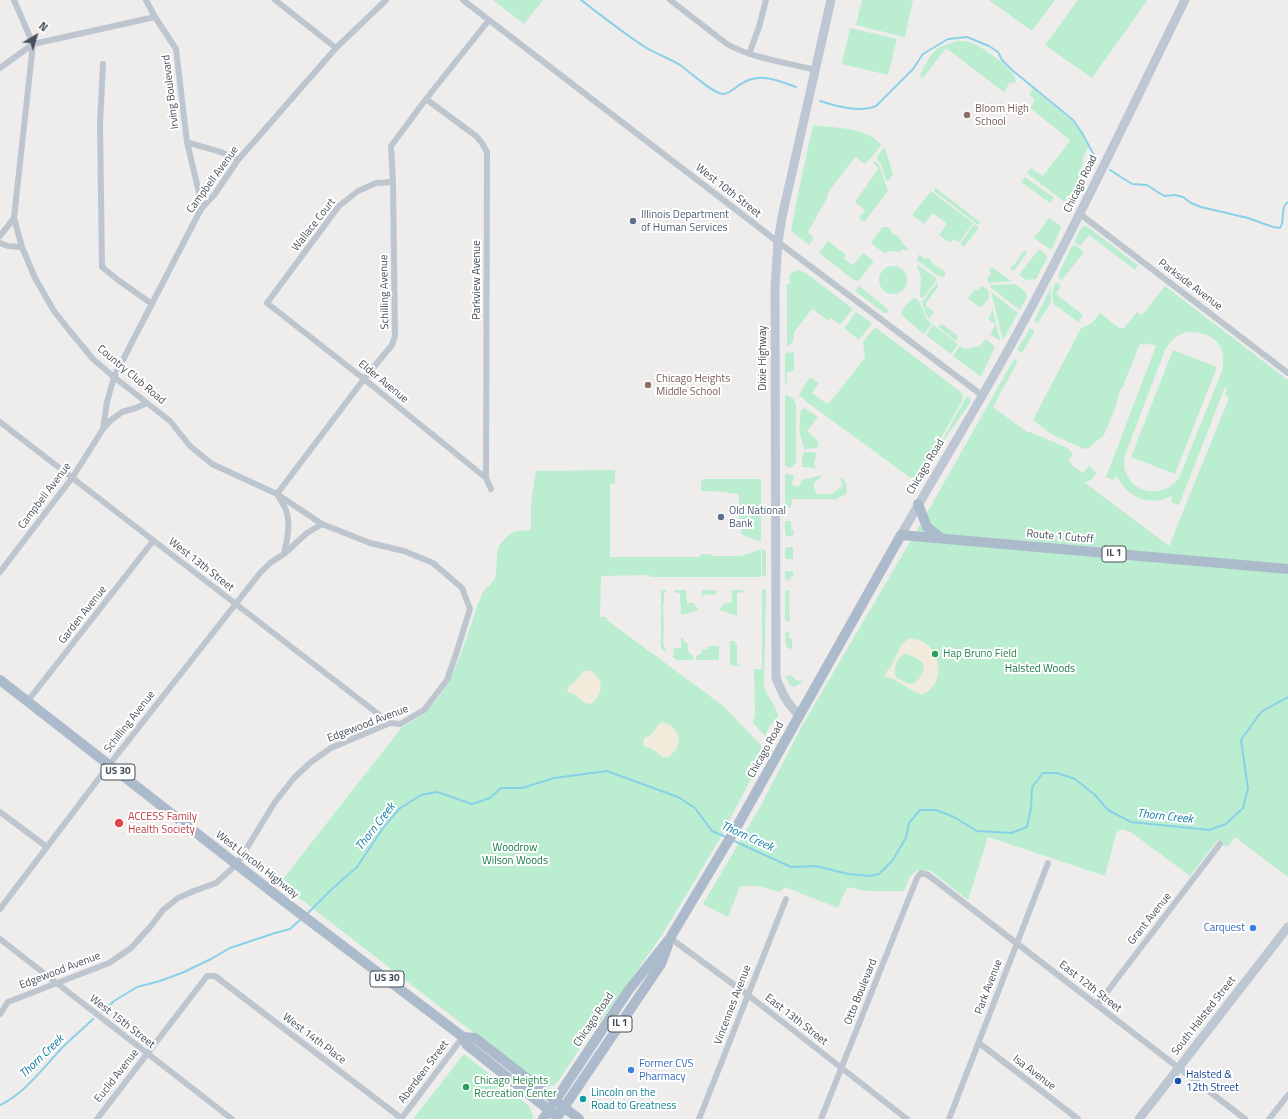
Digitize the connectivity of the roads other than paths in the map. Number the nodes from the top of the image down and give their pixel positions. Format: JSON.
{"nodes":[{"id":1,"x":14,"y":0,"type":"edge"},
{"id":2,"x":146,"y":0,"type":"edge"},
{"id":3,"x":275,"y":0,"type":"edge"},
{"id":4,"x":386,"y":0,"type":"edge"},
{"id":5,"x":463,"y":0,"type":"edge"},
{"id":6,"x":670,"y":0,"type":"edge"},
{"id":7,"x":766,"y":0,"type":"edge"},
{"id":8,"x":831,"y":0,"type":"edge"},
{"id":9,"x":1185,"y":0,"type":"edge"},
{"id":10,"x":155,"y":17,"type":"junction"},
{"id":11,"x":489,"y":20,"type":"junction"},
{"id":12,"x":33,"y":44,"type":"junction"},
{"id":13,"x":336,"y":48,"type":"junction"},
{"id":14,"x":749,"y":54,"type":"junction"},
{"id":15,"x":103,"y":64,"type":"dead end"},
{"id":16,"x":0,"y":68,"type":"edge"},
{"id":17,"x":815,"y":70,"type":"junction"},
{"id":18,"x":426,"y":99,"type":"junction"},
{"id":19,"x":187,"y":142,"type":"junction"},
{"id":20,"x":238,"y":160,"type":"junction"},
{"id":21,"x":393,"y":182,"type":"junction"},
{"id":22,"x":201,"y":209,"type":"junction"},
{"id":23,"x":1080,"y":214,"type":"junction"},
{"id":24,"x":14,"y":218,"type":"junction"},
{"id":25,"x":0,"y":236,"type":"edge"},
{"id":26,"x":778,"y":242,"type":"junction"},
{"id":27,"x":0,"y":243,"type":"edge"},
{"id":28,"x":22,"y":247,"type":"junction"},
{"id":29,"x":267,"y":303,"type":"joint"},
{"id":30,"x":152,"y":304,"type":"junction"},
{"id":31,"x":1288,"y":373,"type":"edge"},
{"id":32,"x":114,"y":377,"type":"junction"},
{"id":33,"x":364,"y":379,"type":"junction"},
{"id":34,"x":983,"y":396,"type":"junction"},
{"id":35,"x":147,"y":403,"type":"junction"},
{"id":36,"x":0,"y":422,"type":"edge"},
{"id":37,"x":103,"y":429,"type":"junction"},
{"id":38,"x":72,"y":478,"type":"junction"},
{"id":39,"x":486,"y":478,"type":"junction"},
{"id":40,"x":491,"y":489,"type":"dead end"},
{"id":41,"x":277,"y":494,"type":"junction"},
{"id":42,"x":918,"y":504,"type":"junction"},
{"id":43,"x":322,"y":524,"type":"junction"},
{"id":44,"x":901,"y":534,"type":"junction"},
{"id":45,"x":941,"y":538,"type":"junction"},
{"id":46,"x":153,"y":541,"type":"junction"},
{"id":47,"x":284,"y":554,"type":"junction"},
{"id":48,"x":1288,"y":569,"type":"edge"},
{"id":49,"x":0,"y":572,"type":"edge"},
{"id":50,"x":462,"y":588,"type":"joint"},
{"id":51,"x":235,"y":604,"type":"junction"},
{"id":52,"x":0,"y":680,"type":"edge"},
{"id":53,"x":28,"y":702,"type":"junction"},
{"id":54,"x":799,"y":715,"type":"junction"},
{"id":55,"x":390,"y":723,"type":"junction"},
{"id":56,"x":109,"y":765,"type":"junction"},
{"id":57,"x":0,"y":812,"type":"edge"},
{"id":58,"x":1220,"y":844,"type":"dead end"},
{"id":59,"x":47,"y":847,"type":"junction"},
{"id":60,"x":1048,"y":863,"type":"dead end"},
{"id":61,"x":237,"y":864,"type":"junction"},
{"id":62,"x":921,"y":873,"type":"joint"},
{"id":63,"x":786,"y":899,"type":"dead end"},
{"id":64,"x":0,"y":908,"type":"edge"},
{"id":65,"x":1288,"y":927,"type":"edge"},
{"id":66,"x":670,"y":938,"type":"junction"},
{"id":67,"x":0,"y":940,"type":"edge"},
{"id":68,"x":1017,"y":943,"type":"junction"},
{"id":69,"x":215,"y":976,"type":"joint"},
{"id":70,"x":55,"y":983,"type":"junction"},
{"id":71,"x":748,"y":995,"type":"junction"},
{"id":72,"x":1097,"y":1005,"type":"junction"},
{"id":73,"x":0,"y":1014,"type":"edge"},
{"id":74,"x":463,"y":1037,"type":"junction"},
{"id":75,"x":978,"y":1043,"type":"junction"},
{"id":76,"x":147,"y":1054,"type":"junction"},
{"id":77,"x":841,"y":1067,"type":"junction"},
{"id":78,"x":1179,"y":1068,"type":"junction"},
{"id":79,"x":1288,"y":1095,"type":"edge"},
{"id":80,"x":555,"y":1100,"type":"junction"},
{"id":81,"x":564,"y":1107,"type":"junction"},
{"id":82,"x":549,"y":1110,"type":"junction"},
{"id":83,"x":558,"y":1118,"type":"edge"},
{"id":84,"x":97,"y":1119,"type":"edge"},
{"id":85,"x":232,"y":1119,"type":"edge"},
{"id":86,"x":401,"y":1119,"type":"edge"},
{"id":87,"x":542,"y":1119,"type":"edge"},
{"id":88,"x":579,"y":1119,"type":"edge"},
{"id":89,"x":699,"y":1119,"type":"edge"},
{"id":90,"x":821,"y":1119,"type":"edge"},
{"id":91,"x":907,"y":1119,"type":"edge"},
{"id":92,"x":949,"y":1119,"type":"edge"},
{"id":93,"x":1078,"y":1119,"type":"edge"},
{"id":94,"x":1139,"y":1119,"type":"edge"},
{"id":95,"x":1245,"y":1119,"type":"edge"},
{"id":96,"x":1269,"y":1119,"type":"edge"}],
"edges":[{"from":1,"to":12,"type":"street","name":"Country Club Road"},
{"from":2,"to":10,"type":"street","name":"Irving Boulevard"},
{"from":3,"to":13,"type":"street"},
{"from":4,"to":13,"type":"street","name":"Campbell Avenue"},
{"from":5,"to":11,"type":"street","name":"West 10th Street"},
{"from":6,"to":14,"type":"street"},
{"from":7,"to":14,"type":"street"},
{"from":8,"to":17,"type":"street","name":"Dixie Highway"},
{"from":9,"to":23,"type":"street","name":"Chicago Road"},
{"from":10,"to":12,"type":"street"},
{"from":10,"to":19,"type":"street","name":"Irving Boulevard"},
{"from":11,"to":18,"type":"street","name":"Schilling Avenue"},
{"from":11,"to":26,"type":"street","name":"West 10th Street"},
{"from":12,"to":16,"type":"street"},
{"from":12,"to":24,"type":"street","name":"Country Club Road"},
{"from":13,"to":20,"type":"street","name":"Campbell Avenue"},
{"from":14,"to":17,"type":"street"},
{"from":15,"to":30,"type":"street"},
{"from":17,"to":26,"type":"street","name":"Dixie Highway"},
{"from":18,"to":21,"type":"street","name":"Schilling Avenue"},
{"from":18,"to":39,"type":"street","name":"Parkview Avenue"},
{"from":19,"to":20,"type":"street","name":"Irving Boulevard"},
{"from":19,"to":22,"type":"street","name":"Irving Boulevard"},
{"from":20,"to":22,"type":"street","name":"Campbell Avenue"},
{"from":21,"to":29,"type":"street","name":"Wallace Court"},
{"from":21,"to":33,"type":"street","name":"Schilling Avenue"},
{"from":22,"to":30,"type":"street","name":"Campbell Avenue"},
{"from":23,"to":31,"type":"street","name":"Parkside Avenue"},
{"from":23,"to":34,"type":"street","name":"Chicago Road"},
{"from":24,"to":25,"type":"street"},
{"from":24,"to":28,"type":"street","name":"Country Club Road"},
{"from":26,"to":34,"type":"street","name":"West 10th Street"},
{"from":26,"to":54,"type":"street","name":"Dixie Highway"},
{"from":27,"to":28,"type":"street"},
{"from":28,"to":32,"type":"street","name":"Country Club Road"},
{"from":29,"to":33,"type":"street","name":"Elder Avenue"},
{"from":30,"to":32,"type":"street","name":"Campbell Avenue"},
{"from":32,"to":35,"type":"street","name":"Country Club Road"},
{"from":32,"to":37,"type":"street","name":"Campbell Avenue"},
{"from":33,"to":39,"type":"street","name":"Elder Avenue"},
{"from":33,"to":41,"type":"street","name":"Schilling Avenue"},
{"from":34,"to":42,"type":"street","name":"Chicago Road"},
{"from":35,"to":37,"type":"street","name":"Campbell Avenue"},
{"from":35,"to":41,"type":"street","name":"Country Club Road"},
{"from":36,"to":38,"type":"street","name":"West 13th Street"},
{"from":37,"to":38,"type":"street","name":"Campbell Avenue"},
{"from":38,"to":46,"type":"street","name":"West 13th Street"},
{"from":38,"to":49,"type":"street","name":"Campbell Avenue"},
{"from":39,"to":40,"type":"street","name":"Parkview Avenue"},
{"from":41,"to":43,"type":"street","name":"Country Club Road"},
{"from":41,"to":47,"type":"street"},
{"from":42,"to":44,"type":"street","name":"Chicago Road"},
{"from":42,"to":45,"type":"main road"},
{"from":43,"to":47,"type":"street","name":"Schilling Avenue"},
{"from":43,"to":50,"type":"street","name":"Country Club Road"},
{"from":44,"to":45,"type":"main road","name":"Route 1 Cutoff","number":"IL 1"},
{"from":44,"to":54,"type":"main road","name":"Chicago Road","number":"IL 1"},
{"from":45,"to":48,"type":"main road","name":"Route 1 Cutoff","number":"IL 1"},
{"from":46,"to":51,"type":"street","name":"West 13th Street"},
{"from":46,"to":53,"type":"street","name":"Garden Avenue"},
{"from":47,"to":51,"type":"street","name":"Schilling Avenue"},
{"from":50,"to":55,"type":"street","name":"Edgewood Avenue"},
{"from":51,"to":55,"type":"street","name":"West 13th Street"},
{"from":51,"to":56,"type":"street","name":"Schilling Avenue"},
{"from":52,"to":53,"type":"main road","name":"West Lincoln Highway","number":"US 30"},
{"from":53,"to":56,"type":"main road","name":"West Lincoln Highway","number":"US 30"},
{"from":54,"to":66,"type":"main road","name":"Chicago Road","number":"IL 1"},
{"from":55,"to":61,"type":"street","name":"Edgewood Avenue"},
{"from":56,"to":59,"type":"street","name":"Schilling Avenue"},
{"from":56,"to":61,"type":"main road","name":"West Lincoln Highway","number":"US 30"},
{"from":57,"to":59,"type":"street"},
{"from":58,"to":72,"type":"street","name":"Grant Avenue"},
{"from":59,"to":64,"type":"street","name":"Schilling Avenue"},
{"from":60,"to":68,"type":"street","name":"Park Avenue"},
{"from":61,"to":70,"type":"street","name":"Edgewood Avenue"},
{"from":61,"to":74,"type":"main road","name":"West Lincoln Highway","number":"US 30"},
{"from":62,"to":68,"type":"street","name":"East 12th Street"},
{"from":62,"to":77,"type":"street","name":"Otto Boulevard"},
{"from":63,"to":71,"type":"street","name":"Vincennes Avenue"},
{"from":65,"to":78,"type":"street","name":"South Halsted Street"},
{"from":66,"to":71,"type":"street","name":"East 13th Street"},
{"from":66,"to":80,"type":"main road","name":"Chicago Road","number":"IL 1"},
{"from":66,"to":81,"type":"main road","name":"Chicago Road","number":"IL 1"},
{"from":67,"to":70,"type":"street","name":"West 15th Street"},
{"from":68,"to":72,"type":"street","name":"East 12th Street"},
{"from":68,"to":75,"type":"street","name":"Park Avenue"},
{"from":69,"to":76,"type":"street","name":"Euclid Avenue"},
{"from":69,"to":86,"type":"street","name":"West 14th Place"},
{"from":70,"to":73,"type":"street","name":"Edgewood Avenue"},
{"from":70,"to":76,"type":"street","name":"West 15th Street"},
{"from":71,"to":77,"type":"street","name":"East 13th Street"},
{"from":71,"to":89,"type":"street","name":"Vincennes Avenue"},
{"from":72,"to":78,"type":"street","name":"East 12th Street"},
{"from":74,"to":80,"type":"main road","name":"West Lincoln Highway","number":"US 30"},
{"from":74,"to":82,"type":"main road","name":"West Lincoln Highway","number":"US 30"},
{"from":74,"to":86,"type":"street","name":"Aberdeen Street"},
{"from":75,"to":92,"type":"street","name":"Park Avenue"},
{"from":75,"to":93,"type":"street","name":"Isa Avenue"},
{"from":76,"to":84,"type":"street","name":"Euclid Avenue"},
{"from":76,"to":85,"type":"street","name":"West 15th Street"},
{"from":77,"to":90,"type":"street","name":"Otto Boulevard"},
{"from":77,"to":91,"type":"street","name":"East 13th Street"},
{"from":78,"to":94,"type":"street","name":"South Halsted Street"},
{"from":78,"to":95,"type":"street","name":"East 12th Street"},
{"from":79,"to":96,"type":"street"},
{"from":80,"to":81,"type":"main road","number":"US 30"},
{"from":80,"to":82,"type":"main road","name":"Chicago Road","number":"IL 1"},
{"from":81,"to":83,"type":"main road","name":"Chicago Road","number":"IL 1"},
{"from":81,"to":88,"type":"main road","number":"US 30"},
{"from":82,"to":83,"type":"main road","number":"US 30"},
{"from":82,"to":87,"type":"main road","name":"Chicago Road","number":"IL 1"}]}
